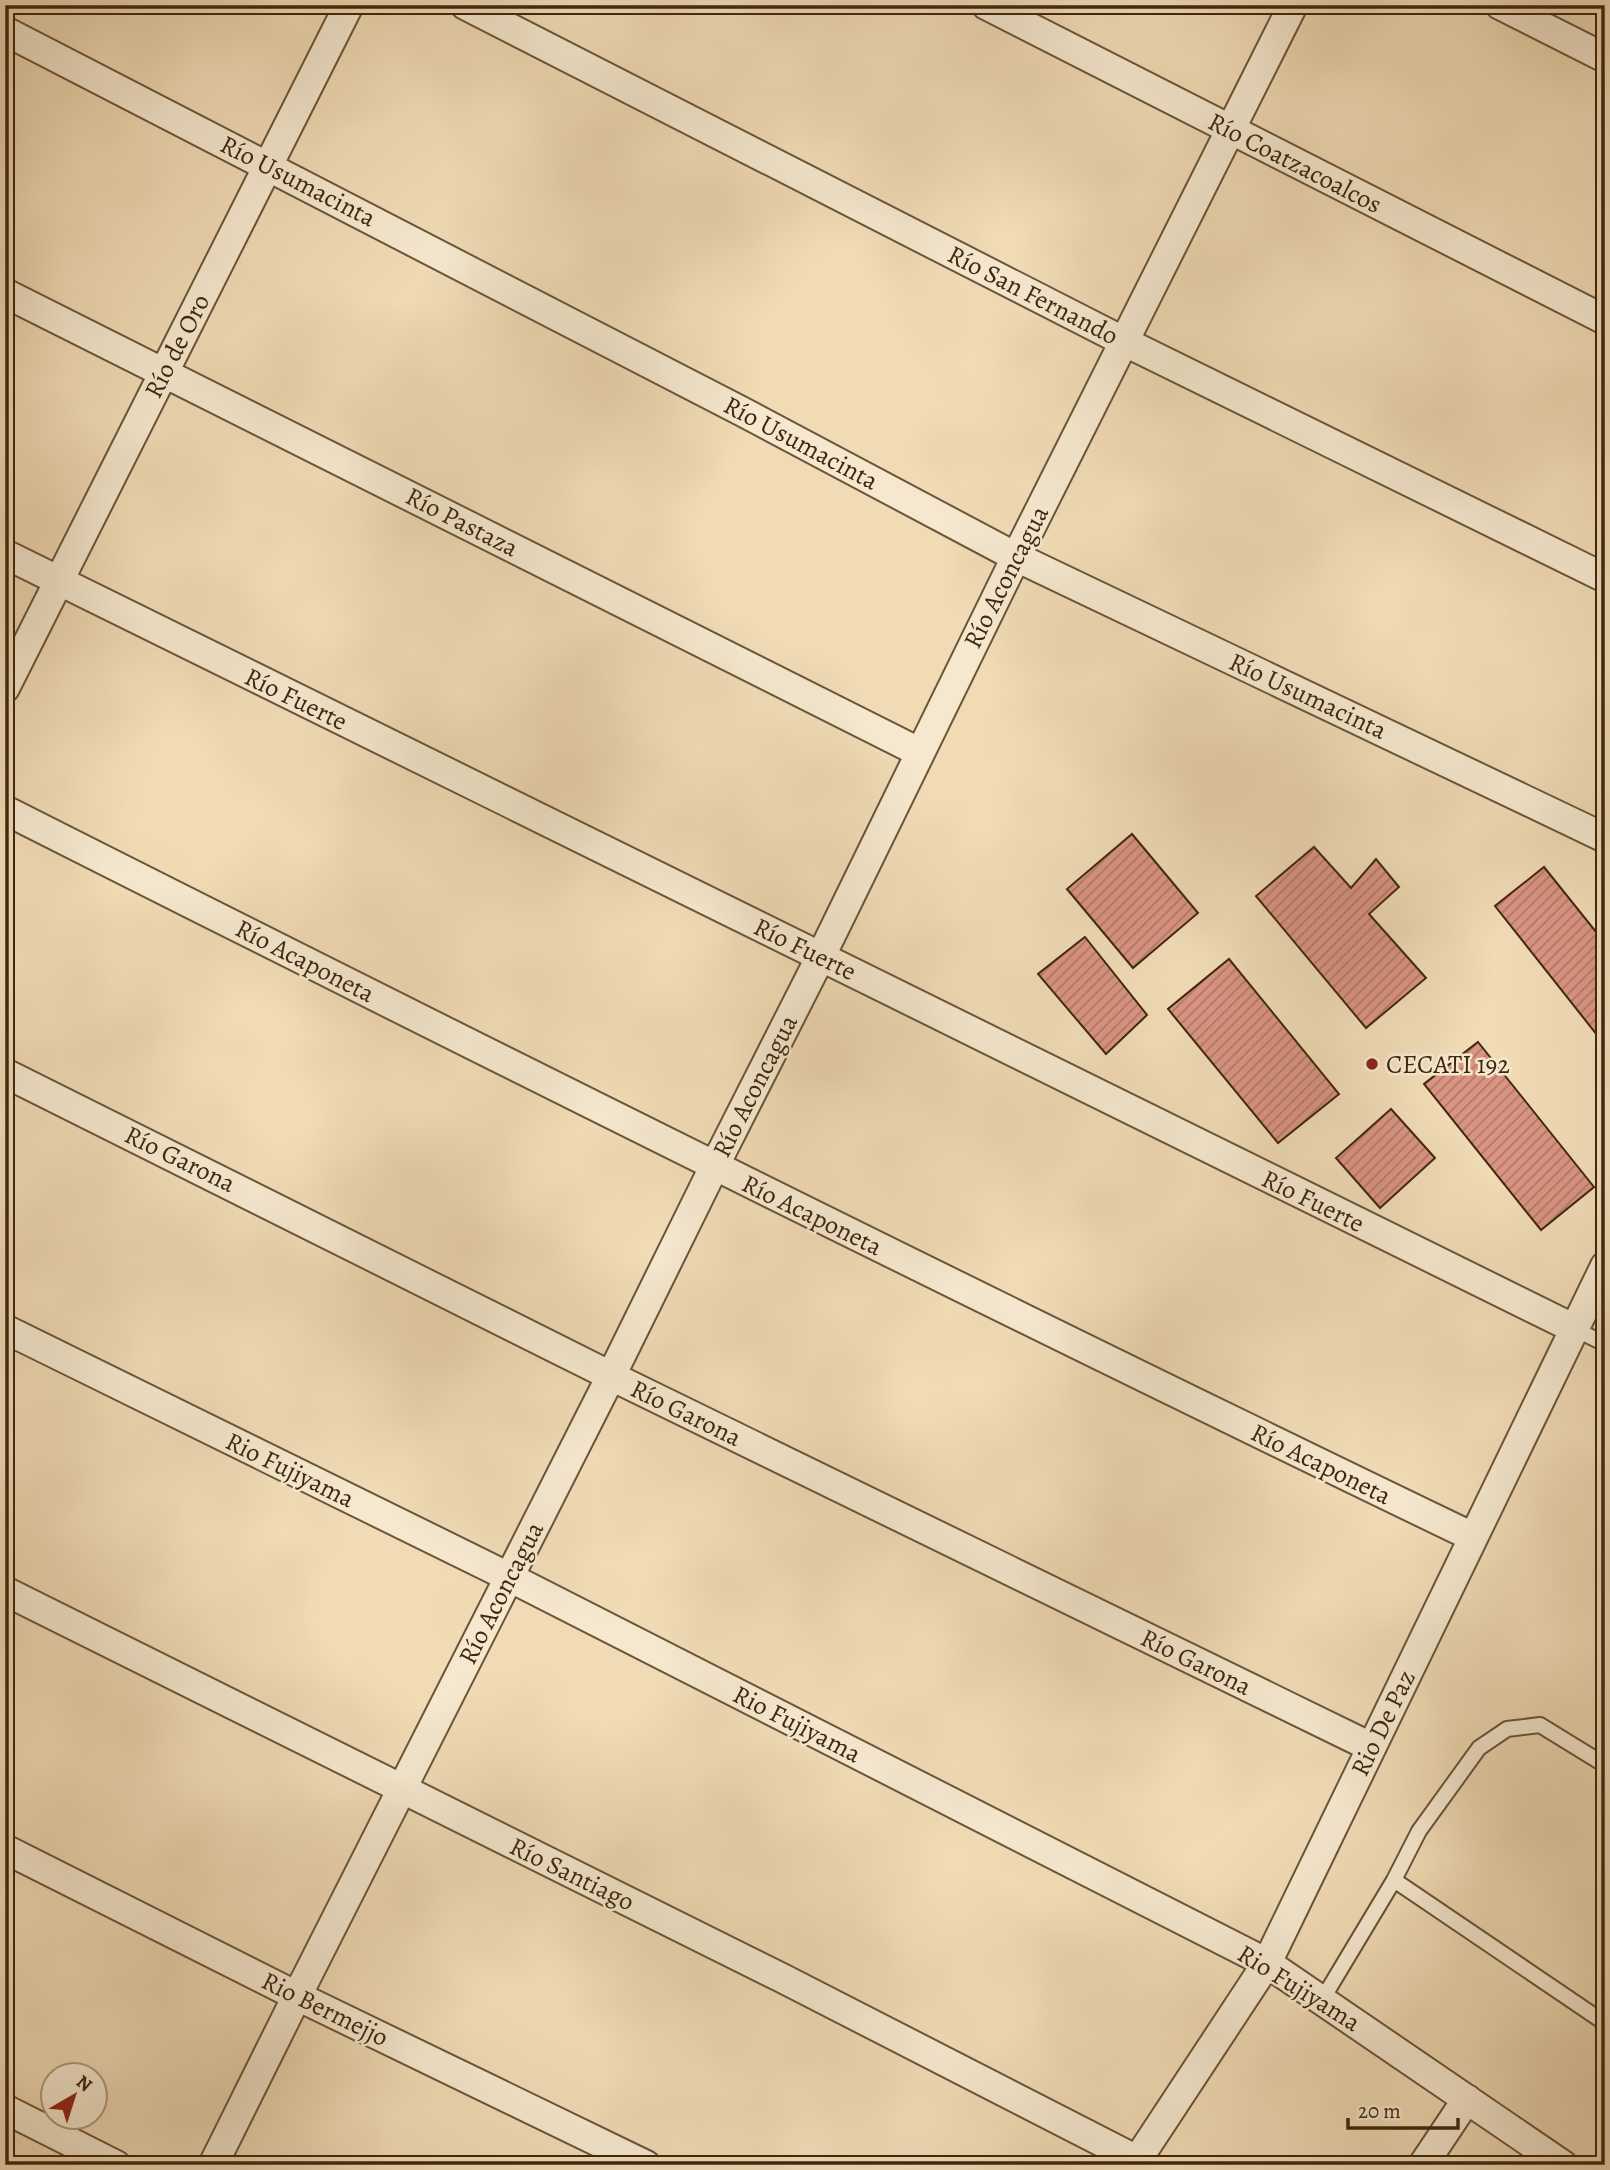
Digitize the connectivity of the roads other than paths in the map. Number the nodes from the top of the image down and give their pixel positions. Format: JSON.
{"nodes":[{"id":1,"x":349,"y":5,"type":"edge"},
{"id":2,"x":465,"y":5,"type":"edge"},
{"id":3,"x":986,"y":5,"type":"edge"},
{"id":4,"x":1293,"y":5,"type":"edge"},
{"id":5,"x":1500,"y":5,"type":"edge"},
{"id":6,"x":5,"y":30,"type":"edge"},
{"id":7,"x":1605,"y":58,"type":"edge"},
{"id":8,"x":1231,"y":131,"type":"junction"},
{"id":9,"x":270,"y":167,"type":"junction"},
{"id":10,"x":5,"y":293,"type":"edge"},
{"id":11,"x":1605,"y":320,"type":"edge"},
{"id":12,"x":1125,"y":342,"type":"junction"},
{"id":13,"x":163,"y":372,"type":"junction"},
{"id":14,"x":5,"y":554,"type":"edge"},
{"id":15,"x":1016,"y":557,"type":"junction"},
{"id":16,"x":1605,"y":578,"type":"edge"},
{"id":17,"x":60,"y":582,"type":"junction"},
{"id":18,"x":5,"y":688,"type":"edge"},
{"id":19,"x":919,"y":752,"type":"junction"},
{"id":20,"x":5,"y":810,"type":"edge"},
{"id":21,"x":1605,"y":838,"type":"edge"},
{"id":22,"x":821,"y":956,"type":"junction"},
{"id":23,"x":5,"y":1073,"type":"edge"},
{"id":24,"x":714,"y":1167,"type":"junction"},
{"id":25,"x":1605,"y":1266,"type":"edge"},
{"id":26,"x":1573,"y":1328,"type":"junction"},
{"id":27,"x":5,"y":1329,"type":"edge"},
{"id":28,"x":1605,"y":1344,"type":"edge"},
{"id":29,"x":611,"y":1376,"type":"junction"},
{"id":30,"x":1472,"y":1537,"type":"junction"},
{"id":31,"x":509,"y":1577,"type":"junction"},
{"id":32,"x":5,"y":1591,"type":"edge"},
{"id":33,"x":1371,"y":1747,"type":"junction"},
{"id":34,"x":1605,"y":1765,"type":"edge"},
{"id":35,"x":402,"y":1790,"type":"junction"},
{"id":36,"x":5,"y":1849,"type":"edge"},
{"id":37,"x":1394,"y":1880,"type":"junction"},
{"id":38,"x":1267,"y":1963,"type":"junction"},
{"id":39,"x":297,"y":1996,"type":"junction"},
{"id":40,"x":1322,"y":2000,"type":"junction"},
{"id":41,"x":1605,"y":2023,"type":"edge"},
{"id":42,"x":1467,"y":2099,"type":"junction"},
{"id":43,"x":5,"y":2109,"type":"edge"},
{"id":44,"x":1135,"y":2162,"type":"edge"},
{"id":45,"x":117,"y":2165,"type":"edge"},
{"id":46,"x":214,"y":2165,"type":"edge"},
{"id":47,"x":646,"y":2165,"type":"edge"},
{"id":48,"x":1423,"y":2165,"type":"edge"},
{"id":49,"x":1563,"y":2165,"type":"edge"}],
"edges":[{"from":1,"to":9,"type":"street","name":"Río de Oro"},
{"from":2,"to":12,"type":"street","name":"Río San Fernando"},
{"from":3,"to":8,"type":"street","name":"Río Coatzacoalcos"},
{"from":4,"to":8,"type":"street","name":"Río Aconcagua"},
{"from":5,"to":7,"type":"street"},
{"from":6,"to":9,"type":"street","name":"Río Usumacinta"},
{"from":8,"to":11,"type":"street","name":"Río Coatzacoalcos"},
{"from":8,"to":12,"type":"street","name":"Río Aconcagua"},
{"from":9,"to":13,"type":"street","name":"Río de Oro"},
{"from":9,"to":15,"type":"street","name":"Río Usumacinta"},
{"from":10,"to":13,"type":"street","name":"Río Pastaza"},
{"from":12,"to":15,"type":"street","name":"Río Aconcagua"},
{"from":12,"to":16,"type":"street","name":"Río San Fernando"},
{"from":13,"to":17,"type":"street","name":"Río de Oro"},
{"from":13,"to":19,"type":"street","name":"Río Pastaza"},
{"from":14,"to":17,"type":"street","name":"Río Fuerte"},
{"from":15,"to":19,"type":"street","name":"Río Aconcagua"},
{"from":15,"to":21,"type":"street","name":"Río Usumacinta"},
{"from":17,"to":18,"type":"street","name":"Río de Oro"},
{"from":17,"to":22,"type":"street","name":"Río Fuerte"},
{"from":19,"to":22,"type":"street","name":"Río Aconcagua"},
{"from":20,"to":24,"type":"street","name":"Río Acaponeta"},
{"from":22,"to":24,"type":"street","name":"Río Aconcagua"},
{"from":22,"to":26,"type":"street","name":"Río Fuerte"},
{"from":23,"to":29,"type":"street","name":"Río Garona"},
{"from":24,"to":29,"type":"street","name":"Río Aconcagua"},
{"from":24,"to":30,"type":"street","name":"Río Acaponeta"},
{"from":25,"to":26,"type":"street","name":"Rio De Paz"},
{"from":26,"to":28,"type":"lane","name":"Río Fuerte"},
{"from":26,"to":30,"type":"street","name":"Rio De Paz"},
{"from":27,"to":31,"type":"street","name":"Rio Fujiyama"},
{"from":29,"to":31,"type":"street","name":"Río Aconcagua"},
{"from":29,"to":33,"type":"street","name":"Río Garona"},
{"from":30,"to":33,"type":"street","name":"Rio De Paz"},
{"from":31,"to":35,"type":"street","name":"Río Aconcagua"},
{"from":31,"to":38,"type":"street","name":"Rio Fujiyama"},
{"from":32,"to":35,"type":"street","name":"Río Santiago"},
{"from":33,"to":38,"type":"street","name":"Rio De Paz"},
{"from":34,"to":37,"type":"lane"},
{"from":35,"to":39,"type":"street","name":"Río Aconcagua"},
{"from":35,"to":44,"type":"street","name":"Río Santiago"},
{"from":36,"to":39,"type":"street","name":"Rio Bermejjo"},
{"from":37,"to":40,"type":"lane"},
{"from":37,"to":41,"type":"lane"},
{"from":38,"to":40,"type":"street","name":"Rio Fujiyama"},
{"from":38,"to":44,"type":"street","name":"Rio De Paz"},
{"from":39,"to":46,"type":"street","name":"Río Aconcagua"},
{"from":39,"to":47,"type":"street","name":"Rio Bermejjo"},
{"from":40,"to":42,"type":"street","name":"Rio Fujiyama"},
{"from":42,"to":48,"type":"street"},
{"from":42,"to":49,"type":"street","name":"Rio Fujiyama"},
{"from":43,"to":45,"type":"street"}]}
